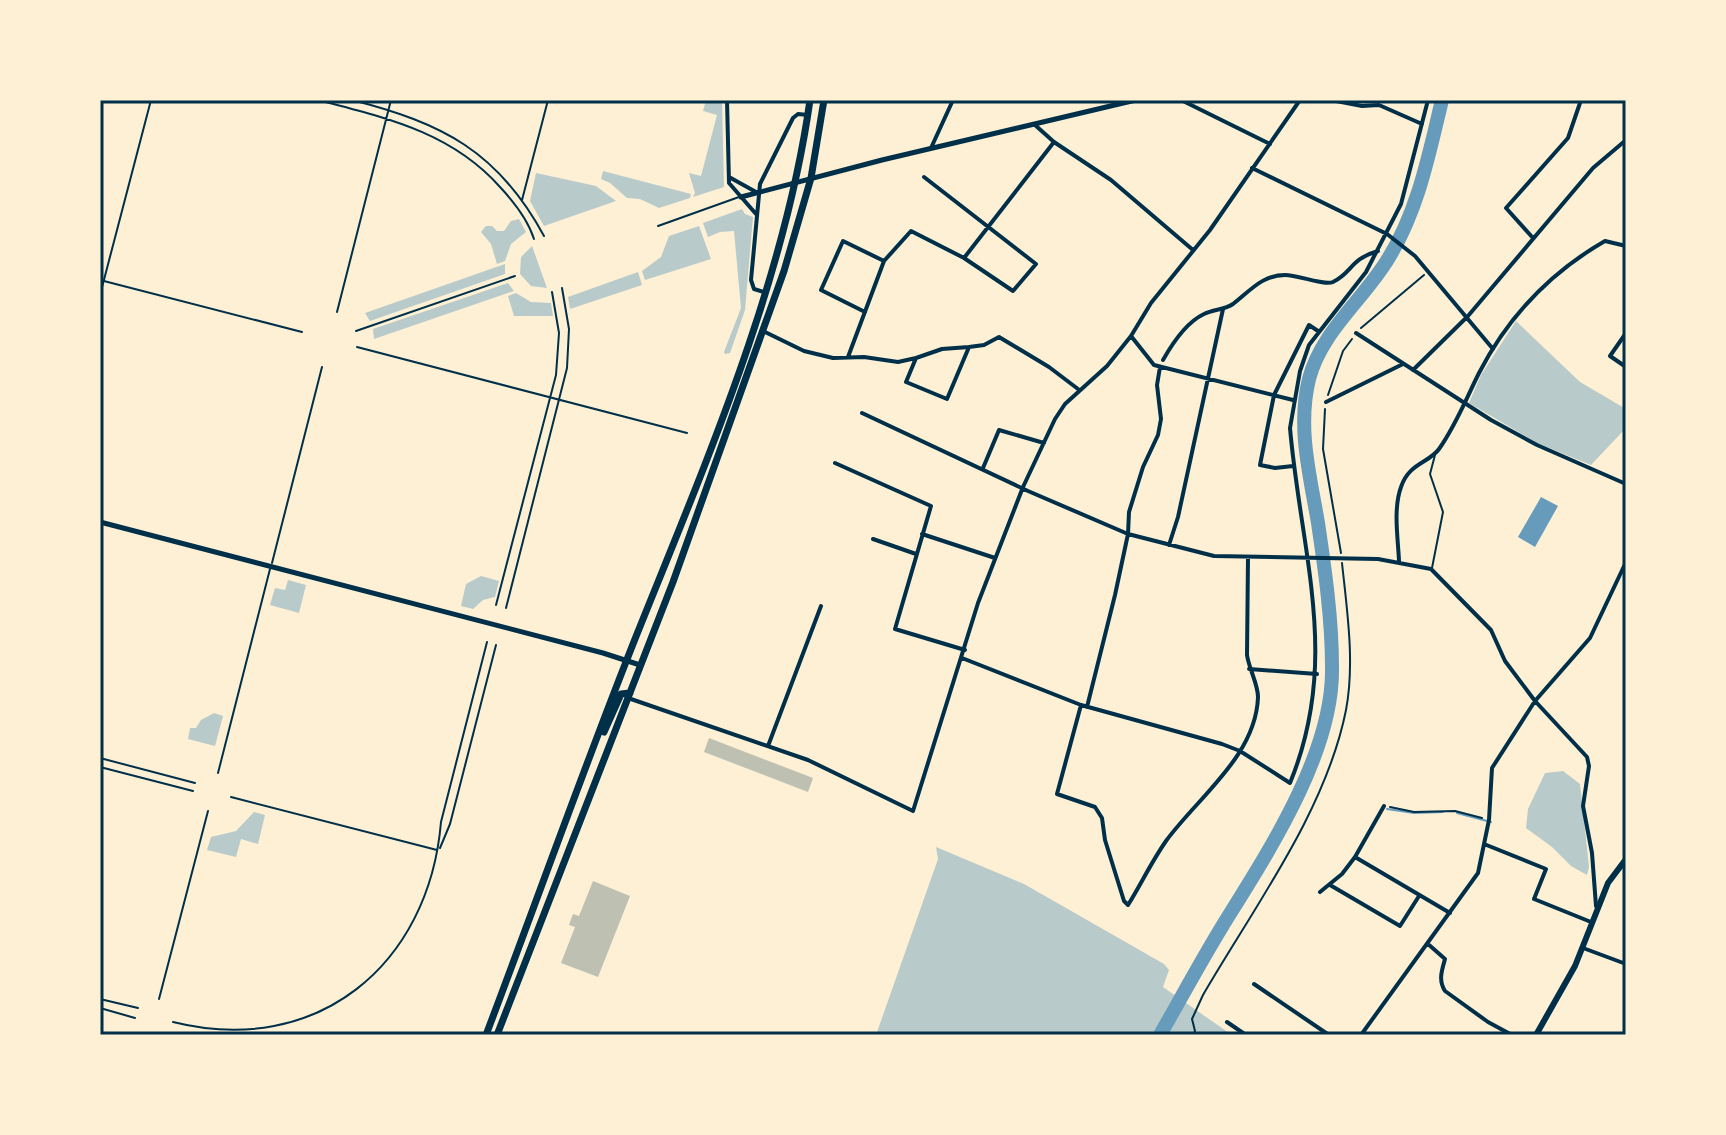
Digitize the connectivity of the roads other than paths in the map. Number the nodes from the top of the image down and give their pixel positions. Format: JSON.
{"nodes":[{"id":1,"x":151,"y":100,"type":"edge"},
{"id":2,"x":318,"y":100,"type":"edge"},
{"id":3,"x":352,"y":100,"type":"edge"},
{"id":4,"x":391,"y":100,"type":"edge"},
{"id":5,"x":548,"y":100,"type":"edge"},
{"id":6,"x":727,"y":100,"type":"edge"},
{"id":7,"x":810,"y":100,"type":"edge"},
{"id":8,"x":824,"y":100,"type":"edge"},
{"id":9,"x":953,"y":100,"type":"edge"},
{"id":10,"x":1136,"y":100,"type":"edge"},
{"id":11,"x":1181,"y":100,"type":"edge"},
{"id":12,"x":1300,"y":100,"type":"edge"},
{"id":13,"x":1331,"y":100,"type":"edge"},
{"id":14,"x":1428,"y":100,"type":"edge"},
{"id":15,"x":1581,"y":100,"type":"edge"},
{"id":16,"x":389,"y":110,"type":"junction"},
{"id":17,"x":808,"y":115,"type":"junction"},
{"id":18,"x":387,"y":118,"type":"junction"},
{"id":19,"x":1422,"y":124,"type":"junction"},
{"id":20,"x":1035,"y":125,"type":"junction"},
{"id":21,"x":1626,"y":140,"type":"edge"},
{"id":22,"x":1054,"y":142,"type":"junction"},
{"id":23,"x":1270,"y":144,"type":"junction"},
{"id":24,"x":931,"y":148,"type":"junction"},
{"id":25,"x":1252,"y":168,"type":"junction"},
{"id":26,"x":728,"y":176,"type":"junction"},
{"id":27,"x":924,"y":177,"type":"dead end"},
{"id":28,"x":811,"y":178,"type":"junction"},
{"id":29,"x":796,"y":183,"type":"junction"},
{"id":30,"x":758,"y":192,"type":"junction"},
{"id":31,"x":741,"y":197,"type":"junction"},
{"id":32,"x":522,"y":201,"type":"junction"},
{"id":33,"x":756,"y":214,"type":"junction"},
{"id":34,"x":658,"y":226,"type":"dead end"},
{"id":35,"x":988,"y":227,"type":"junction"},
{"id":36,"x":1387,"y":234,"type":"junction"},
{"id":37,"x":544,"y":236,"type":"dead end"},
{"id":38,"x":1533,"y":238,"type":"junction"},
{"id":39,"x":534,"y":239,"type":"dead end"},
{"id":40,"x":1626,"y":246,"type":"edge"},
{"id":41,"x":1194,"y":250,"type":"junction"},
{"id":42,"x":1378,"y":251,"type":"junction"},
{"id":43,"x":964,"y":258,"type":"junction"},
{"id":44,"x":884,"y":261,"type":"junction"},
{"id":45,"x":515,"y":276,"type":"dead end"},
{"id":46,"x":102,"y":280,"type":"edge"},
{"id":47,"x":562,"y":288,"type":"dead end"},
{"id":48,"x":552,"y":292,"type":"dead end"},
{"id":49,"x":764,"y":292,"type":"junction"},
{"id":50,"x":100,"y":295,"type":"edge"},
{"id":51,"x":1223,"y":309,"type":"junction"},
{"id":52,"x":337,"y":312,"type":"dead end"},
{"id":53,"x":865,"y":312,"type":"junction"},
{"id":54,"x":1468,"y":316,"type":"junction"},
{"id":55,"x":356,"y":331,"type":"dead end"},
{"id":56,"x":763,"y":331,"type":"junction"},
{"id":57,"x":1318,"y":331,"type":"junction"},
{"id":58,"x":302,"y":332,"type":"dead end"},
{"id":59,"x":1356,"y":333,"type":"road end"},
{"id":60,"x":1626,"y":333,"type":"edge"},
{"id":61,"x":1131,"y":336,"type":"junction"},
{"id":62,"x":357,"y":347,"type":"dead end"},
{"id":63,"x":969,"y":347,"type":"junction"},
{"id":64,"x":1493,"y":349,"type":"junction"},
{"id":65,"x":848,"y":357,"type":"junction"},
{"id":66,"x":916,"y":358,"type":"junction"},
{"id":67,"x":1163,"y":360,"type":"dead end"},
{"id":68,"x":1403,"y":364,"type":"junction"},
{"id":69,"x":322,"y":367,"type":"dead end"},
{"id":70,"x":1160,"y":367,"type":"junction"},
{"id":71,"x":1626,"y":367,"type":"edge"},
{"id":72,"x":1413,"y":370,"type":"junction"},
{"id":73,"x":1208,"y":379,"type":"junction"},
{"id":74,"x":1078,"y":389,"type":"junction"},
{"id":75,"x":1274,"y":395,"type":"junction"},
{"id":76,"x":551,"y":397,"type":"junction"},
{"id":77,"x":560,"y":400,"type":"junction"},
{"id":78,"x":1293,"y":400,"type":"junction"},
{"id":79,"x":1326,"y":402,"type":"road end"},
{"id":80,"x":1466,"y":404,"type":"junction"},
{"id":81,"x":862,"y":413,"type":"dead end"},
{"id":82,"x":687,"y":433,"type":"dead end"},
{"id":83,"x":1044,"y":443,"type":"junction"},
{"id":84,"x":1436,"y":453,"type":"junction"},
{"id":85,"x":835,"y":463,"type":"dead end"},
{"id":86,"x":1293,"y":466,"type":"junction"},
{"id":87,"x":983,"y":468,"type":"junction"},
{"id":88,"x":1626,"y":484,"type":"edge"},
{"id":89,"x":1023,"y":487,"type":"junction"},
{"id":90,"x":100,"y":522,"type":"edge"},
{"id":91,"x":922,"y":534,"type":"junction"},
{"id":92,"x":1128,"y":534,"type":"junction"},
{"id":93,"x":873,"y":539,"type":"dead end"},
{"id":94,"x":1169,"y":545,"type":"junction"},
{"id":95,"x":916,"y":554,"type":"junction"},
{"id":96,"x":995,"y":558,"type":"junction"},
{"id":97,"x":1248,"y":558,"type":"junction"},
{"id":98,"x":1307,"y":558,"type":"junction"},
{"id":99,"x":1399,"y":561,"type":"junction"},
{"id":100,"x":1626,"y":562,"type":"edge"},
{"id":101,"x":271,"y":566,"type":"junction"},
{"id":102,"x":1431,"y":569,"type":"junction"},
{"id":103,"x":496,"y":605,"type":"dead end"},
{"id":104,"x":821,"y":606,"type":"dead end"},
{"id":105,"x":506,"y":608,"type":"dead end"},
{"id":106,"x":487,"y":642,"type":"dead end"},
{"id":107,"x":496,"y":645,"type":"dead end"},
{"id":108,"x":965,"y":650,"type":"junction"},
{"id":109,"x":962,"y":658,"type":"junction"},
{"id":110,"x":627,"y":660,"type":"junction"},
{"id":111,"x":640,"y":665,"type":"junction"},
{"id":112,"x":1249,"y":669,"type":"junction"},
{"id":113,"x":1317,"y":674,"type":"junction"},
{"id":114,"x":629,"y":696,"type":"junction"},
{"id":115,"x":1535,"y":701,"type":"junction"},
{"id":116,"x":1084,"y":706,"type":"junction"},
{"id":117,"x":768,"y":746,"type":"junction"},
{"id":118,"x":593,"y":751,"type":"junction"},
{"id":119,"x":1240,"y":751,"type":"junction"},
{"id":120,"x":100,"y":758,"type":"edge"},
{"id":121,"x":100,"y":767,"type":"edge"},
{"id":122,"x":218,"y":773,"type":"dead end"},
{"id":123,"x":195,"y":783,"type":"dead end"},
{"id":124,"x":193,"y":791,"type":"dead end"},
{"id":125,"x":231,"y":797,"type":"dead end"},
{"id":126,"x":1384,"y":806,"type":"road end"},
{"id":127,"x":208,"y":811,"type":"dead end"},
{"id":128,"x":1484,"y":844,"type":"junction"},
{"id":129,"x":438,"y":850,"type":"junction"},
{"id":130,"x":1355,"y":857,"type":"junction"},
{"id":131,"x":1626,"y":859,"type":"edge"},
{"id":132,"x":1623,"y":869,"type":"edge"},
{"id":133,"x":1330,"y":885,"type":"junction"},
{"id":134,"x":1320,"y":892,"type":"dead end"},
{"id":135,"x":1419,"y":896,"type":"junction"},
{"id":136,"x":1596,"y":907,"type":"junction"},
{"id":137,"x":1450,"y":913,"type":"junction"},
{"id":138,"x":1591,"y":922,"type":"junction"},
{"id":139,"x":1428,"y":944,"type":"junction"},
{"id":140,"x":1582,"y":948,"type":"junction"},
{"id":141,"x":1626,"y":964,"type":"edge"},
{"id":142,"x":1254,"y":984,"type":"dead end"},
{"id":143,"x":100,"y":999,"type":"edge"},
{"id":144,"x":159,"y":999,"type":"dead end"},
{"id":145,"x":100,"y":1008,"type":"edge"},
{"id":146,"x":138,"y":1008,"type":"dead end"},
{"id":147,"x":135,"y":1018,"type":"dead end"},
{"id":148,"x":173,"y":1022,"type":"dead end"},
{"id":149,"x":1227,"y":1022,"type":"dead end"},
{"id":150,"x":486,"y":1035,"type":"edge"},
{"id":151,"x":497,"y":1035,"type":"edge"},
{"id":152,"x":1246,"y":1035,"type":"edge"},
{"id":153,"x":1329,"y":1035,"type":"edge"},
{"id":154,"x":1361,"y":1035,"type":"edge"},
{"id":155,"x":1512,"y":1035,"type":"edge"},
{"id":156,"x":1536,"y":1035,"type":"edge"}],
"edges":[{"from":1,"to":46,"type":"lane"},
{"from":2,"to":18,"type":"lane"},
{"from":3,"to":16,"type":"lane"},
{"from":4,"to":16,"type":"lane"},
{"from":5,"to":32,"type":"lane"},
{"from":6,"to":26,"type":"street"},
{"from":7,"to":17,"type":"main road"},
{"from":8,"to":28,"type":"main road"},
{"from":9,"to":24,"type":"street"},
{"from":10,"to":20,"type":"street"},
{"from":11,"to":23,"type":"street"},
{"from":12,"to":23,"type":"street"},
{"from":13,"to":19,"type":"street"},
{"from":14,"to":19,"type":"street"},
{"from":15,"to":38,"type":"street"},
{"from":16,"to":18,"type":"lane"},
{"from":16,"to":32,"type":"lane"},
{"from":17,"to":29,"type":"main road"},
{"from":17,"to":30,"type":"street"},
{"from":18,"to":39,"type":"lane"},
{"from":18,"to":52,"type":"lane"},
{"from":19,"to":36,"type":"street"},
{"from":20,"to":22,"type":"street"},
{"from":20,"to":24,"type":"street"},
{"from":21,"to":38,"type":"street"},
{"from":22,"to":35,"type":"street"},
{"from":22,"to":41,"type":"street"},
{"from":23,"to":25,"type":"street"},
{"from":24,"to":28,"type":"street"},
{"from":25,"to":36,"type":"street"},
{"from":25,"to":41,"type":"street"},
{"from":26,"to":30,"type":"street"},
{"from":26,"to":31,"type":"street"},
{"from":27,"to":35,"type":"street"},
{"from":28,"to":29,"type":"street"},
{"from":28,"to":56,"type":"main road"},
{"from":29,"to":30,"type":"street"},
{"from":29,"to":49,"type":"main road"},
{"from":30,"to":31,"type":"street"},
{"from":30,"to":33,"type":"street"},
{"from":31,"to":33,"type":"street"},
{"from":31,"to":34,"type":"lane"},
{"from":32,"to":37,"type":"lane"},
{"from":33,"to":49,"type":"street"},
{"from":35,"to":43,"type":"street"},
{"from":35,"to":43,"type":"street"},
{"from":36,"to":42,"type":"street"},
{"from":36,"to":54,"type":"street"},
{"from":38,"to":54,"type":"street"},
{"from":40,"to":64,"type":"street"},
{"from":41,"to":61,"type":"street"},
{"from":42,"to":51,"type":"street"},
{"from":42,"to":57,"type":"street"},
{"from":43,"to":44,"type":"street"},
{"from":44,"to":53,"type":"street"},
{"from":44,"to":53,"type":"street"},
{"from":45,"to":55,"type":"lane"},
{"from":46,"to":50,"type":"lane"},
{"from":46,"to":58,"type":"lane"},
{"from":47,"to":77,"type":"lane"},
{"from":48,"to":76,"type":"lane"},
{"from":49,"to":110,"type":"main road"},
{"from":51,"to":67,"type":"street"},
{"from":51,"to":73,"type":"street"},
{"from":53,"to":65,"type":"street"},
{"from":54,"to":64,"type":"street"},
{"from":54,"to":72,"type":"street"},
{"from":56,"to":65,"type":"street"},
{"from":56,"to":111,"type":"main road"},
{"from":57,"to":75,"type":"street"},
{"from":57,"to":78,"type":"street"},
{"from":59,"to":68,"type":"street"},
{"from":60,"to":71,"type":"street"},
{"from":61,"to":70,"type":"street"},
{"from":61,"to":74,"type":"street"},
{"from":62,"to":76,"type":"lane"},
{"from":63,"to":66,"type":"street"},
{"from":63,"to":66,"type":"street"},
{"from":63,"to":74,"type":"street"},
{"from":64,"to":80,"type":"street"},
{"from":65,"to":66,"type":"street"},
{"from":68,"to":72,"type":"street"},
{"from":68,"to":79,"type":"street"},
{"from":69,"to":101,"type":"lane"},
{"from":70,"to":73,"type":"street"},
{"from":70,"to":92,"type":"street"},
{"from":72,"to":80,"type":"street"},
{"from":73,"to":75,"type":"street"},
{"from":73,"to":94,"type":"street"},
{"from":74,"to":83,"type":"street"},
{"from":75,"to":78,"type":"street"},
{"from":75,"to":86,"type":"street"},
{"from":76,"to":77,"type":"lane"},
{"from":76,"to":103,"type":"lane"},
{"from":77,"to":82,"type":"lane"},
{"from":77,"to":105,"type":"lane"},
{"from":78,"to":86,"type":"street"},
{"from":80,"to":84,"type":"street"},
{"from":80,"to":88,"type":"street"},
{"from":81,"to":87,"type":"street"},
{"from":83,"to":87,"type":"street"},
{"from":83,"to":89,"type":"street"},
{"from":84,"to":99,"type":"street"},
{"from":84,"to":102,"type":"lane"},
{"from":85,"to":91,"type":"street"},
{"from":86,"to":98,"type":"street"},
{"from":87,"to":89,"type":"street"},
{"from":89,"to":92,"type":"street"},
{"from":89,"to":96,"type":"street"},
{"from":90,"to":101,"type":"street"},
{"from":91,"to":95,"type":"street"},
{"from":91,"to":96,"type":"street"},
{"from":92,"to":94,"type":"street"},
{"from":92,"to":116,"type":"street"},
{"from":93,"to":95,"type":"street"},
{"from":94,"to":97,"type":"street"},
{"from":95,"to":108,"type":"street"},
{"from":96,"to":108,"type":"street"},
{"from":97,"to":98,"type":"street"},
{"from":97,"to":112,"type":"street"},
{"from":98,"to":99,"type":"street"},
{"from":98,"to":113,"type":"street"},
{"from":99,"to":102,"type":"street"},
{"from":100,"to":115,"type":"street"},
{"from":101,"to":110,"type":"street"},
{"from":101,"to":122,"type":"lane"},
{"from":102,"to":115,"type":"street"},
{"from":104,"to":117,"type":"street"},
{"from":106,"to":129,"type":"lane"},
{"from":107,"to":129,"type":"lane"},
{"from":108,"to":109,"type":"street"},
{"from":109,"to":116,"type":"street"},
{"from":109,"to":117,"type":"street"},
{"from":110,"to":111,"type":"street"},
{"from":110,"to":118,"type":"main road"},
{"from":111,"to":114,"type":"main road"},
{"from":112,"to":113,"type":"street"},
{"from":112,"to":119,"type":"street"},
{"from":113,"to":119,"type":"street"},
{"from":114,"to":117,"type":"street"},
{"from":114,"to":118,"type":"main road"},
{"from":114,"to":151,"type":"main road"},
{"from":115,"to":128,"type":"street"},
{"from":115,"to":136,"type":"street"},
{"from":116,"to":119,"type":"street"},
{"from":116,"to":119,"type":"street"},
{"from":118,"to":150,"type":"main road"},
{"from":120,"to":123,"type":"lane"},
{"from":121,"to":124,"type":"lane"},
{"from":125,"to":129,"type":"lane"},
{"from":126,"to":130,"type":"street"},
{"from":127,"to":144,"type":"lane"},
{"from":128,"to":137,"type":"street"},
{"from":128,"to":138,"type":"street"},
{"from":129,"to":148,"type":"lane"},
{"from":130,"to":133,"type":"street"},
{"from":130,"to":135,"type":"street"},
{"from":131,"to":132,"type":"main road"},
{"from":132,"to":136,"type":"main road"},
{"from":133,"to":134,"type":"street"},
{"from":133,"to":135,"type":"street"},
{"from":135,"to":137,"type":"street"},
{"from":136,"to":138,"type":"main road"},
{"from":137,"to":139,"type":"street"},
{"from":138,"to":140,"type":"main road"},
{"from":139,"to":154,"type":"street"},
{"from":139,"to":155,"type":"street"},
{"from":140,"to":141,"type":"street"},
{"from":140,"to":156,"type":"main road"},
{"from":142,"to":153,"type":"street"},
{"from":143,"to":146,"type":"lane"},
{"from":145,"to":147,"type":"lane"},
{"from":149,"to":152,"type":"street"}]}
